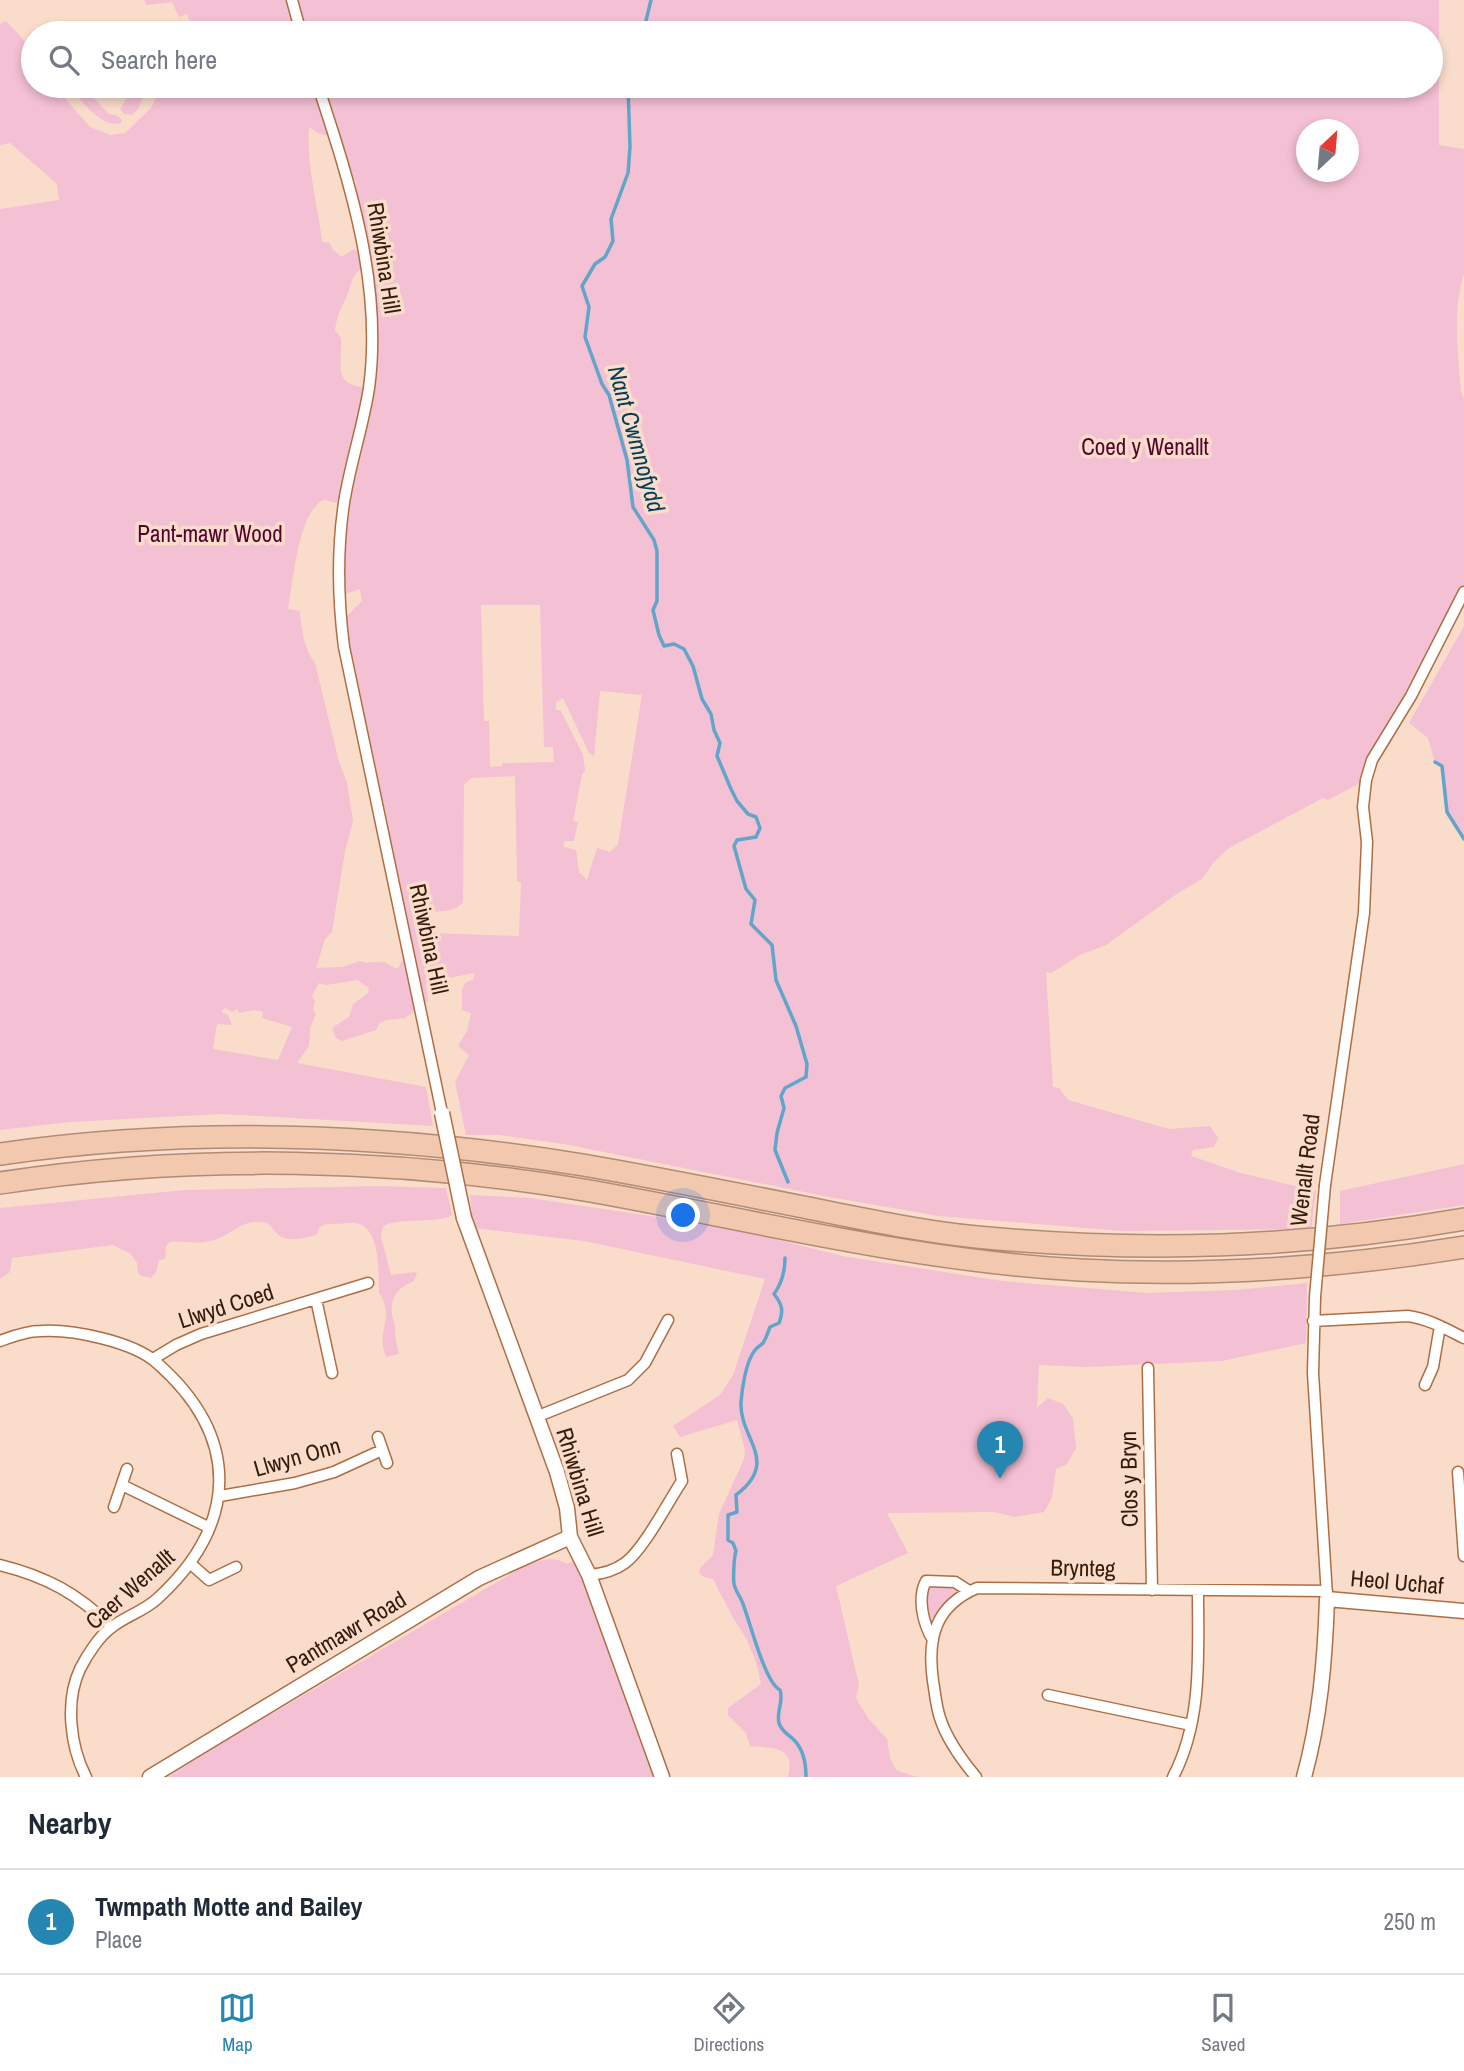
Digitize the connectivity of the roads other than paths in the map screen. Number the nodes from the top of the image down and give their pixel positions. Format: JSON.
{"nodes":[{"id":1,"x":292,"y":0,"type":"edge"},
{"id":2,"x":298,"y":21,"type":"edge"},
{"id":3,"x":322,"y":98,"type":"edge"},
{"id":4,"x":1464,"y":592,"type":"edge"},
{"id":5,"x":442,"y":1113,"type":"joint"},
{"id":6,"x":0,"y":1154,"type":"edge"},
{"id":7,"x":0,"y":1184,"type":"edge"},
{"id":8,"x":1464,"y":1219,"type":"edge"},
{"id":9,"x":1464,"y":1247,"type":"edge"},
{"id":10,"x":368,"y":1283,"type":"dead end"},
{"id":11,"x":316,"y":1299,"type":"junction"},
{"id":12,"x":668,"y":1320,"type":"dead end"},
{"id":13,"x":1313,"y":1321,"type":"junction"},
{"id":14,"x":1440,"y":1326,"type":"junction"},
{"id":15,"x":1464,"y":1338,"type":"edge"},
{"id":16,"x":0,"y":1341,"type":"edge"},
{"id":17,"x":153,"y":1360,"type":"junction"},
{"id":18,"x":1148,"y":1368,"type":"dead end"},
{"id":19,"x":332,"y":1373,"type":"dead end"},
{"id":20,"x":1425,"y":1385,"type":"dead end"},
{"id":21,"x":536,"y":1417,"type":"junction"},
{"id":22,"x":378,"y":1437,"type":"dead end"},
{"id":23,"x":382,"y":1450,"type":"junction"},
{"id":24,"x":677,"y":1454,"type":"dead end"},
{"id":25,"x":387,"y":1462,"type":"dead end"},
{"id":26,"x":127,"y":1469,"type":"dead end"},
{"id":27,"x":1458,"y":1472,"type":"dead end"},
{"id":28,"x":122,"y":1485,"type":"junction"},
{"id":29,"x":220,"y":1496,"type":"junction"},
{"id":30,"x":114,"y":1507,"type":"dead end"},
{"id":31,"x":208,"y":1527,"type":"junction"},
{"id":32,"x":570,"y":1536,"type":"junction"},
{"id":33,"x":1464,"y":1556,"type":"edge"},
{"id":34,"x":191,"y":1564,"type":"junction"},
{"id":35,"x":0,"y":1565,"type":"edge"},
{"id":36,"x":236,"y":1567,"type":"dead end"},
{"id":37,"x":589,"y":1576,"type":"junction"},
{"id":38,"x":1152,"y":1590,"type":"junction"},
{"id":39,"x":969,"y":1591,"type":"junction"},
{"id":40,"x":1198,"y":1591,"type":"junction"},
{"id":41,"x":1327,"y":1595,"type":"junction"},
{"id":42,"x":1464,"y":1611,"type":"edge"},
{"id":43,"x":111,"y":1627,"type":"junction"},
{"id":44,"x":933,"y":1640,"type":"junction"},
{"id":45,"x":1048,"y":1695,"type":"dead end"},
{"id":46,"x":1191,"y":1725,"type":"junction"},
{"id":47,"x":86,"y":1777,"type":"edge"},
{"id":48,"x":150,"y":1777,"type":"edge"},
{"id":49,"x":662,"y":1777,"type":"edge"},
{"id":50,"x":976,"y":1777,"type":"edge"},
{"id":51,"x":1173,"y":1777,"type":"edge"},
{"id":52,"x":1304,"y":1777,"type":"edge"}],
"edges":[{"from":1,"to":2,"type":"street"},
{"from":3,"to":5,"type":"street","name":"Rhiwbina Hill"},
{"from":4,"to":13,"type":"street","name":"Wenallt Road","bridge":true},
{"from":5,"to":21,"type":"street","name":"Rhiwbina Hill","bridge":true},
{"from":6,"to":8,"type":"highway"},
{"from":7,"to":9,"type":"highway"},
{"from":10,"to":11,"type":"street","name":"Llwyd Coed"},
{"from":11,"to":17,"type":"street","name":"Llwyd Coed"},
{"from":11,"to":19,"type":"street"},
{"from":12,"to":21,"type":"street"},
{"from":13,"to":14,"type":"street"},
{"from":13,"to":41,"type":"street","name":"Wenallt Road"},
{"from":14,"to":15,"type":"street"},
{"from":14,"to":20,"type":"street"},
{"from":16,"to":17,"type":"street","name":"Caer Wenallt"},
{"from":17,"to":29,"type":"street","name":"Caer Wenallt"},
{"from":18,"to":38,"type":"street","name":"Clos y Bryn"},
{"from":21,"to":32,"type":"street","name":"Rhiwbina Hill"},
{"from":22,"to":23,"type":"street"},
{"from":23,"to":25,"type":"street"},
{"from":23,"to":29,"type":"street","name":"Llwyn Onn"},
{"from":24,"to":37,"type":"street"},
{"from":26,"to":28,"type":"street"},
{"from":27,"to":33,"type":"street"},
{"from":28,"to":30,"type":"street"},
{"from":28,"to":31,"type":"street"},
{"from":29,"to":31,"type":"street","name":"Caer Wenallt"},
{"from":31,"to":34,"type":"street","name":"Caer Wenallt"},
{"from":32,"to":37,"type":"street","name":"Rhiwbina Hill"},
{"from":32,"to":48,"type":"street","name":"Pantmawr Road"},
{"from":34,"to":36,"type":"street"},
{"from":34,"to":43,"type":"street","name":"Caer Wenallt"},
{"from":35,"to":43,"type":"street"},
{"from":37,"to":49,"type":"street","name":"Rhiwbina Hill"},
{"from":38,"to":39,"type":"street","name":"Brynteg"},
{"from":38,"to":40,"type":"street","name":"Brynteg"},
{"from":39,"to":44,"type":"street","name":"Brynteg"},
{"from":39,"to":44,"type":"street","name":"Brynteg"},
{"from":40,"to":41,"type":"street","name":"Brynteg"},
{"from":40,"to":46,"type":"street"},
{"from":41,"to":42,"type":"street","name":"Heol Uchaf"},
{"from":41,"to":52,"type":"street","name":"Wenallt Road"},
{"from":43,"to":47,"type":"street","name":"Caer Wenallt"},
{"from":44,"to":50,"type":"street","name":"Brynteg"},
{"from":45,"to":46,"type":"street"},
{"from":46,"to":51,"type":"street"}]}
